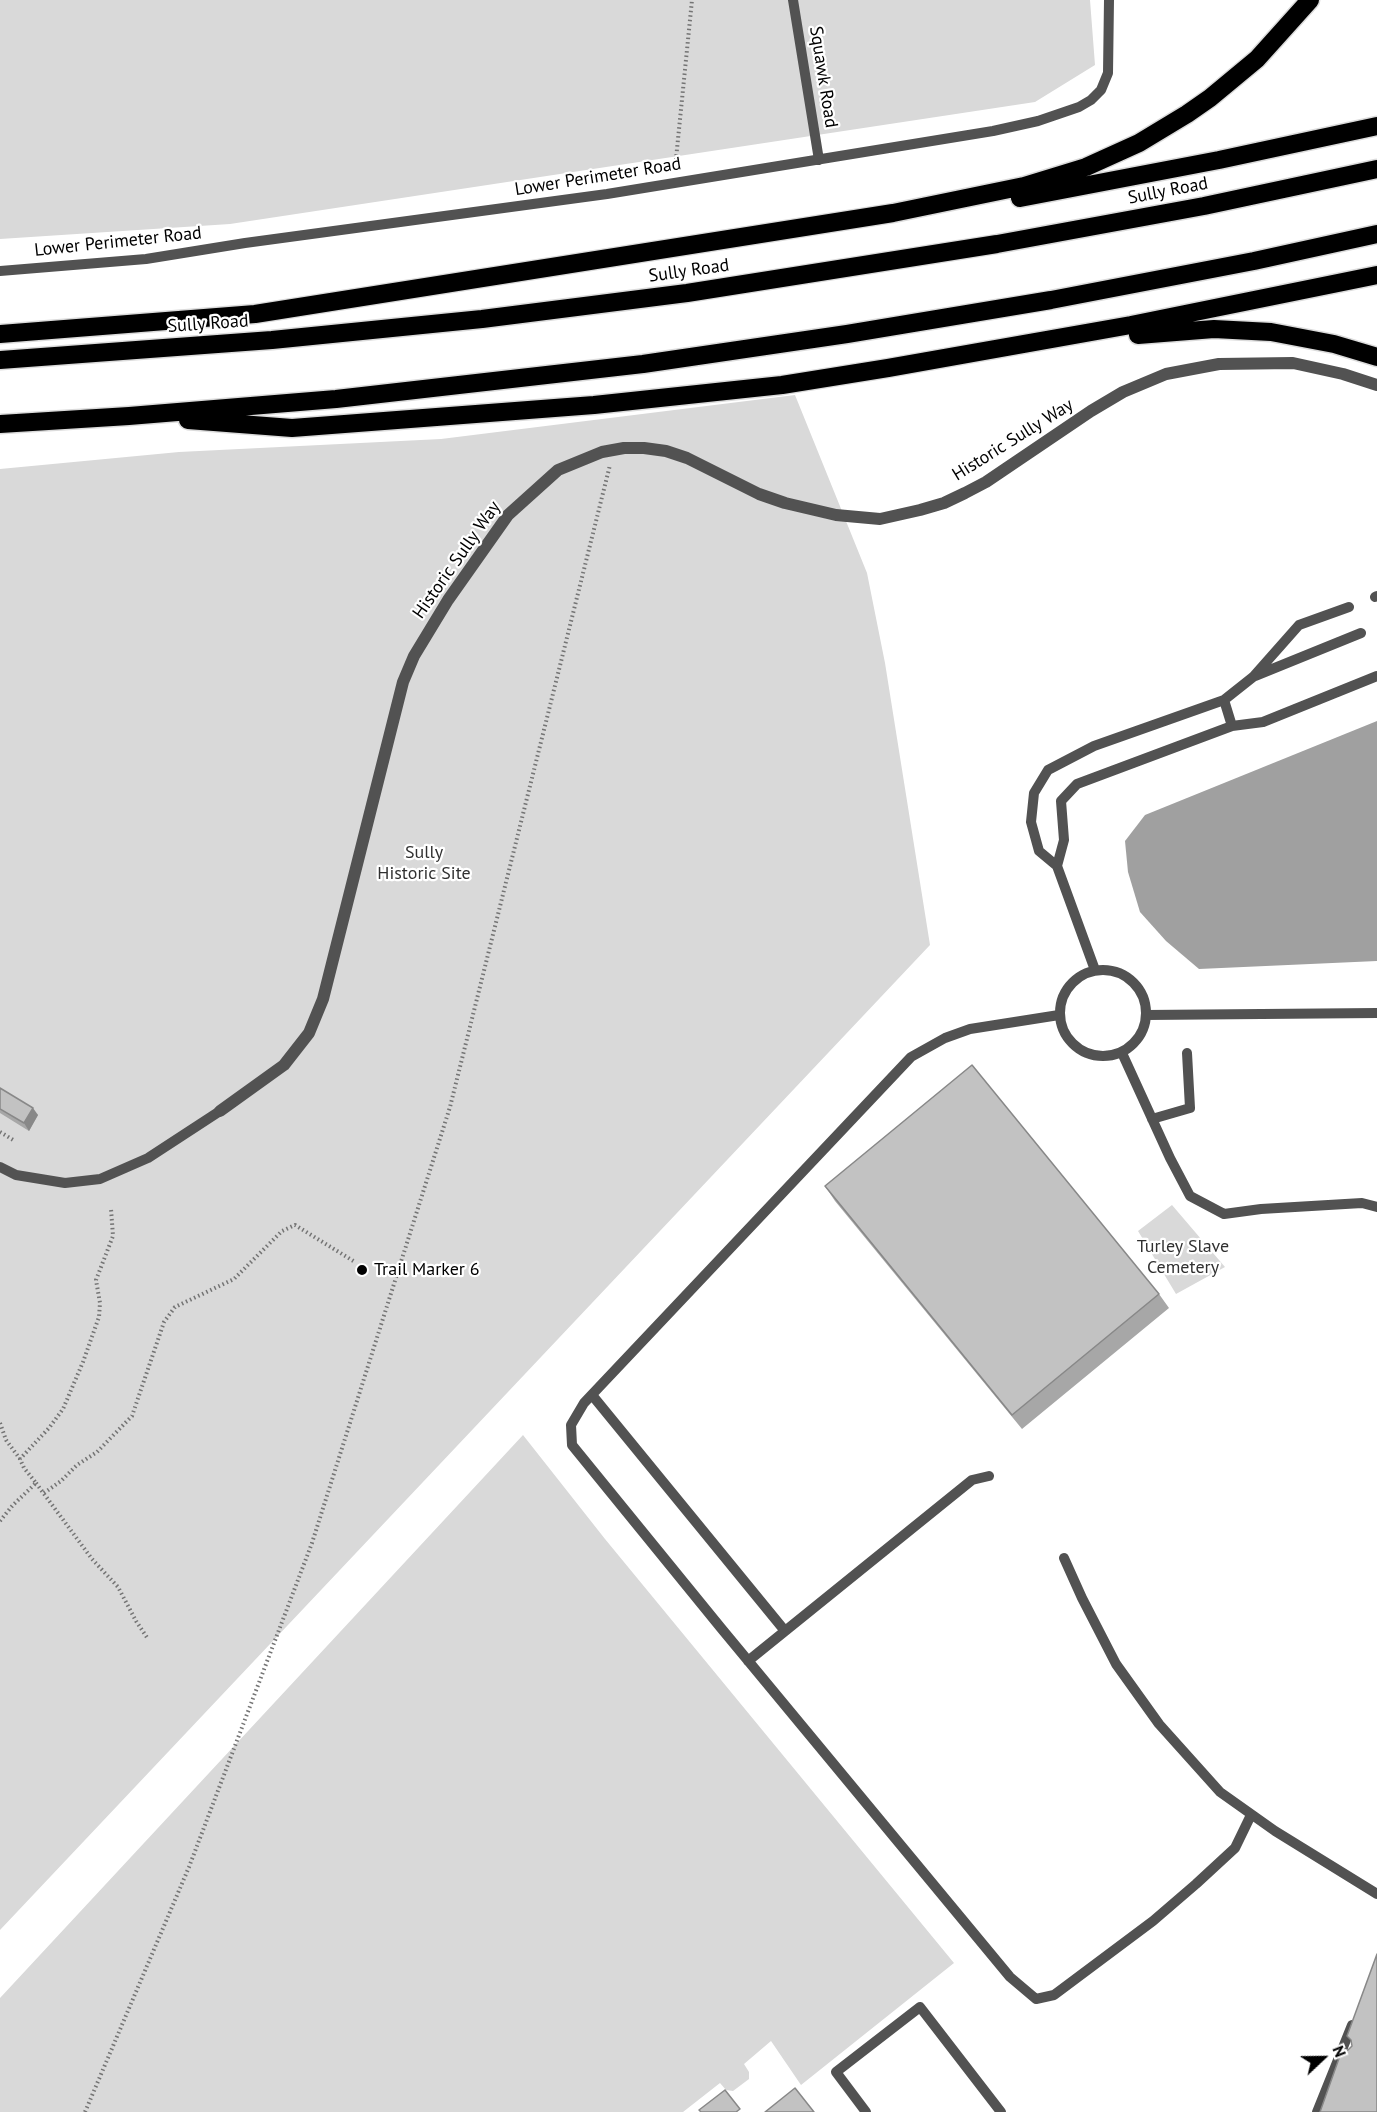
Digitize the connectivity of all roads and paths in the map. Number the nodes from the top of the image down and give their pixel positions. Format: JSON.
{"nodes":[{"id":1,"x":692,"y":0,"type":"edge"},
{"id":2,"x":794,"y":0,"type":"edge"},
{"id":3,"x":1109,"y":0,"type":"edge"},
{"id":4,"x":1310,"y":0,"type":"edge"},
{"id":5,"x":1377,"y":126,"type":"edge"},
{"id":6,"x":819,"y":160,"type":"junction"},
{"id":7,"x":1377,"y":169,"type":"edge"},
{"id":8,"x":674,"y":183,"type":"junction"},
{"id":9,"x":893,"y":213,"type":"junction"},
{"id":10,"x":1377,"y":234,"type":"edge"},
{"id":11,"x":0,"y":271,"type":"edge"},
{"id":12,"x":1377,"y":275,"type":"edge"},
{"id":13,"x":0,"y":334,"type":"edge"},
{"id":14,"x":1055,"y":339,"type":"junction"},
{"id":15,"x":1377,"y":357,"type":"edge"},
{"id":16,"x":0,"y":360,"type":"edge"},
{"id":17,"x":1377,"y":385,"type":"edge"},
{"id":18,"x":129,"y":416,"type":"junction"},
{"id":19,"x":0,"y":424,"type":"edge"},
{"id":20,"x":614,"y":450,"type":"junction"},
{"id":21,"x":1349,"y":607,"type":"dead end"},
{"id":22,"x":1360,"y":633,"type":"dead end"},
{"id":23,"x":1377,"y":676,"type":"edge"},
{"id":24,"x":1253,"y":677,"type":"junction"},
{"id":25,"x":1224,"y":700,"type":"junction"},
{"id":26,"x":1232,"y":726,"type":"junction"},
{"id":27,"x":1057,"y":866,"type":"junction"},
{"id":28,"x":1095,"y":970,"type":"junction"},
{"id":29,"x":1377,"y":1013,"type":"edge"},
{"id":30,"x":1059,"y":1015,"type":"junction"},
{"id":31,"x":1146,"y":1015,"type":"junction"},
{"id":32,"x":1122,"y":1053,"type":"junction"},
{"id":33,"x":1187,"y":1053,"type":"dead end"},
{"id":34,"x":220,"y":1111,"type":"joint"},
{"id":35,"x":1152,"y":1119,"type":"junction"},
{"id":36,"x":0,"y":1132,"type":"edge"},
{"id":37,"x":15,"y":1141,"type":"dead end"},
{"id":38,"x":0,"y":1167,"type":"edge"},
{"id":39,"x":1377,"y":1207,"type":"edge"},
{"id":40,"x":111,"y":1209,"type":"dead end"},
{"id":41,"x":355,"y":1262,"type":"dead end"},
{"id":42,"x":592,"y":1395,"type":"junction"},
{"id":43,"x":0,"y":1423,"type":"edge"},
{"id":44,"x":20,"y":1459,"type":"junction"},
{"id":45,"x":989,"y":1476,"type":"dead end"},
{"id":46,"x":36,"y":1483,"type":"junction"},
{"id":47,"x":44,"y":1493,"type":"junction"},
{"id":48,"x":0,"y":1521,"type":"edge"},
{"id":49,"x":1064,"y":1558,"type":"dead end"},
{"id":50,"x":785,"y":1631,"type":"junction"},
{"id":51,"x":148,"y":1639,"type":"dead end"},
{"id":52,"x":748,"y":1661,"type":"junction"},
{"id":53,"x":1251,"y":1815,"type":"junction"},
{"id":54,"x":1377,"y":1894,"type":"edge"},
{"id":55,"x":1357,"y":2013,"type":"edge"},
{"id":56,"x":1342,"y":2051,"type":"junction"},
{"id":57,"x":1355,"y":2058,"type":"edge"},
{"id":58,"x":85,"y":2112,"type":"edge"},
{"id":59,"x":866,"y":2112,"type":"edge"},
{"id":60,"x":1001,"y":2112,"type":"edge"},
{"id":61,"x":1317,"y":2112,"type":"edge"}],
"edges":[{"from":1,"to":8,"type":"path"},
{"from":2,"to":6,"type":"lane","name":"Squawk Road"},
{"from":3,"to":6,"type":"lane","name":"Lower Perimeter Road"},
{"from":4,"to":9,"type":"highway"},
{"from":5,"to":9,"type":"highway"},
{"from":6,"to":8,"type":"lane","name":"Lower Perimeter Road"},
{"from":7,"to":16,"type":"highway","name":"Sully Road"},
{"from":8,"to":11,"type":"lane","name":"Lower Perimeter Road"},
{"from":9,"to":13,"type":"highway"},
{"from":10,"to":18,"type":"highway"},
{"from":12,"to":14,"type":"highway"},
{"from":14,"to":15,"type":"highway"},
{"from":14,"to":18,"type":"highway"},
{"from":17,"to":20,"type":"street","name":"Historic Sully Way"},
{"from":18,"to":19,"type":"highway"},
{"from":20,"to":34,"type":"street","name":"Historic Sully Way"},
{"from":20,"to":58,"type":"path"},
{"from":21,"to":24,"type":"lane"},
{"from":22,"to":24,"type":"lane"},
{"from":23,"to":26,"type":"lane"},
{"from":24,"to":25,"type":"lane"},
{"from":25,"to":26,"type":"lane"},
{"from":25,"to":27,"type":"lane"},
{"from":26,"to":27,"type":"lane"},
{"from":27,"to":28,"type":"lane"},
{"from":28,"to":30,"type":"lane"},
{"from":28,"to":31,"type":"lane"},
{"from":29,"to":31,"type":"lane"},
{"from":30,"to":32,"type":"lane"},
{"from":30,"to":42,"type":"lane"},
{"from":31,"to":32,"type":"lane"},
{"from":32,"to":35,"type":"lane"},
{"from":33,"to":35,"type":"lane"},
{"from":34,"to":38,"type":"lane"},
{"from":35,"to":39,"type":"lane"},
{"from":36,"to":37,"type":"path"},
{"from":40,"to":44,"type":"path"},
{"from":41,"to":47,"type":"path"},
{"from":42,"to":50,"type":"lane"},
{"from":42,"to":52,"type":"lane"},
{"from":43,"to":44,"type":"path"},
{"from":44,"to":46,"type":"path"},
{"from":45,"to":50,"type":"lane"},
{"from":46,"to":47,"type":"path"},
{"from":46,"to":48,"type":"path"},
{"from":47,"to":51,"type":"path"},
{"from":49,"to":53,"type":"lane"},
{"from":50,"to":52,"type":"lane"},
{"from":52,"to":53,"type":"lane"},
{"from":53,"to":54,"type":"lane"},
{"from":55,"to":56,"type":"lane"},
{"from":56,"to":57,"type":"lane"},
{"from":56,"to":61,"type":"lane"},
{"from":59,"to":60,"type":"lane"}]}
